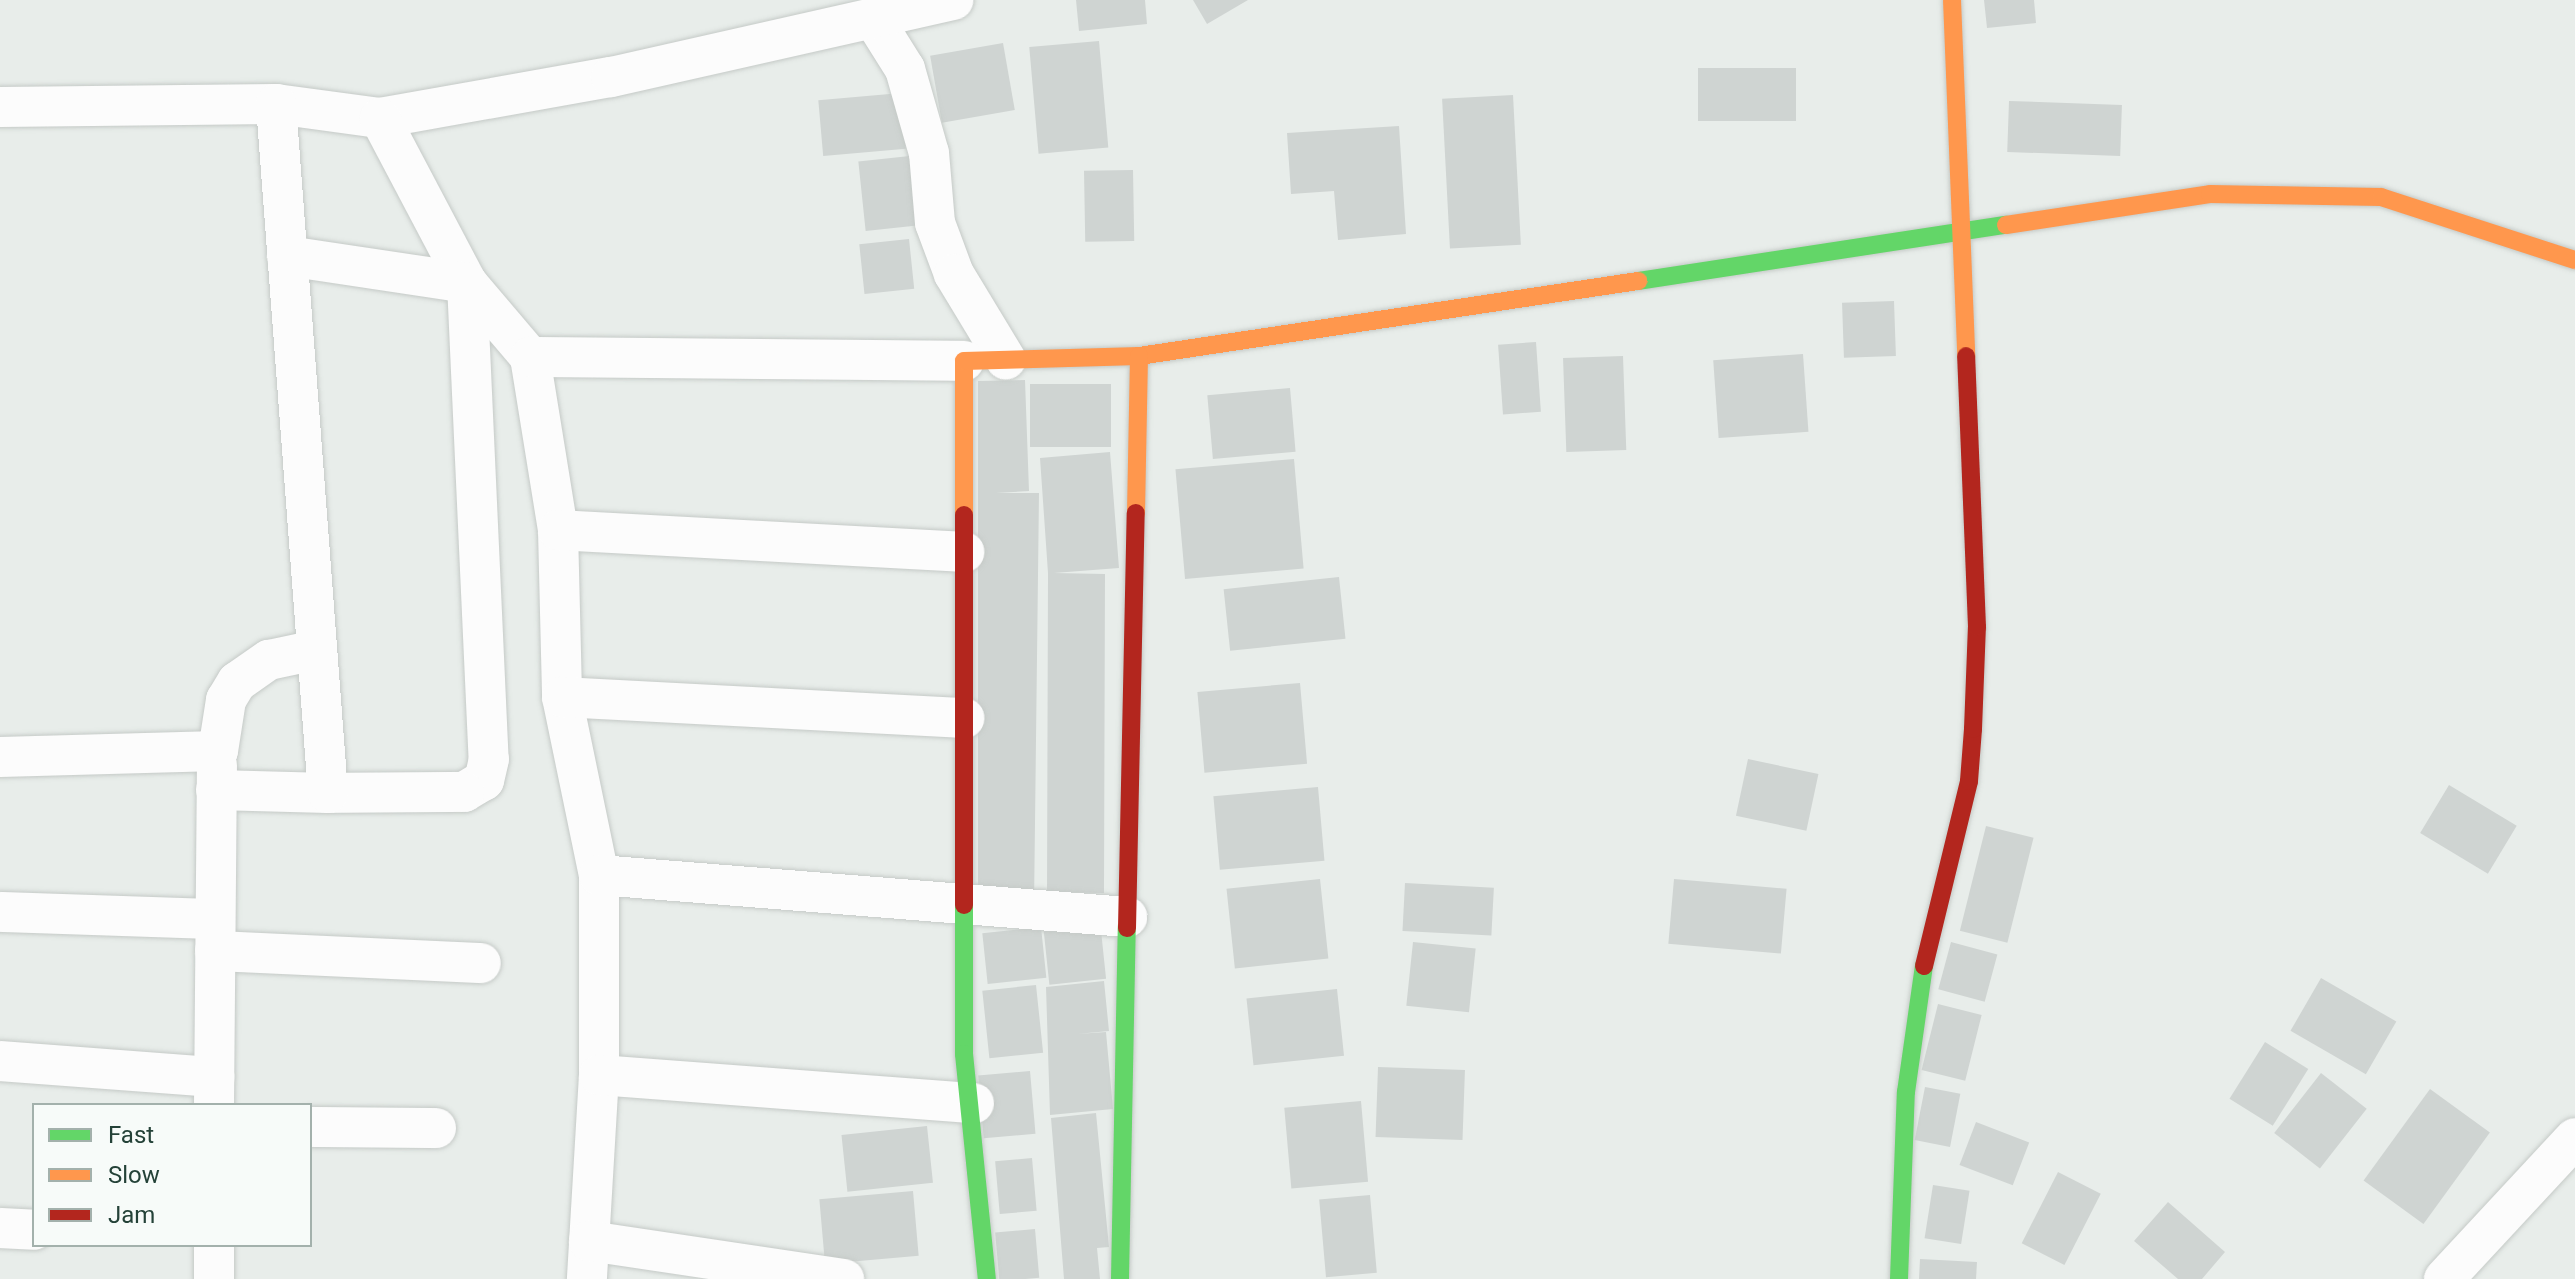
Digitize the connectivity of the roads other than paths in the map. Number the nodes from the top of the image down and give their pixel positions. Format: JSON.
{"nodes":[{"id":1,"x":953,"y":0,"type":"edge"},
{"id":2,"x":1952,"y":0,"type":"edge"},
{"id":3,"x":873,"y":18,"type":"junction"},
{"id":4,"x":276,"y":104,"type":"junction"},
{"id":5,"x":0,"y":107,"type":"edge"},
{"id":6,"x":380,"y":118,"type":"junction"},
{"id":7,"x":1964,"y":230,"type":"junction"},
{"id":8,"x":287,"y":256,"type":"junction"},
{"id":9,"x":2575,"y":260,"type":"edge"},
{"id":10,"x":467,"y":283,"type":"junction"},
{"id":11,"x":1139,"y":356,"type":"junction"},
{"id":12,"x":530,"y":357,"type":"junction"},
{"id":13,"x":1006,"y":360,"type":"junction"},
{"id":14,"x":964,"y":361,"type":"junction"},
{"id":15,"x":558,"y":530,"type":"junction"},
{"id":16,"x":964,"y":552,"type":"junction"},
{"id":17,"x":316,"y":650,"type":"junction"},
{"id":18,"x":562,"y":697,"type":"junction"},
{"id":19,"x":964,"y":718,"type":"junction"},
{"id":20,"x":0,"y":757,"type":"edge"},
{"id":21,"x":217,"y":770,"type":"junction"},
{"id":22,"x":328,"y":793,"type":"junction"},
{"id":23,"x":599,"y":875,"type":"junction"},
{"id":24,"x":964,"y":907,"type":"junction"},
{"id":25,"x":0,"y":912,"type":"edge"},
{"id":26,"x":1127,"y":917,"type":"junction"},
{"id":27,"x":214,"y":935,"type":"junction"},
{"id":28,"x":481,"y":963,"type":"dead end"},
{"id":29,"x":0,"y":1061,"type":"edge"},
{"id":30,"x":599,"y":1075,"type":"junction"},
{"id":31,"x":214,"y":1091,"type":"edge"},
{"id":32,"x":974,"y":1103,"type":"junction"},
{"id":33,"x":312,"y":1127,"type":"edge"},
{"id":34,"x":436,"y":1128,"type":"dead end"},
{"id":35,"x":2575,"y":1138,"type":"edge"},
{"id":36,"x":0,"y":1228,"type":"edge"},
{"id":37,"x":32,"y":1230,"type":"edge"},
{"id":38,"x":214,"y":1247,"type":"edge"},
{"id":39,"x":588,"y":1260,"type":"edge"},
{"id":40,"x":214,"y":1279,"type":"edge"},
{"id":41,"x":844,"y":1279,"type":"edge"},
{"id":42,"x":987,"y":1279,"type":"edge"},
{"id":43,"x":1120,"y":1279,"type":"edge"},
{"id":44,"x":1899,"y":1279,"type":"edge"},
{"id":45,"x":2444,"y":1279,"type":"edge"}],
"edges":[{"from":1,"to":3,"type":"street"},
{"from":2,"to":7,"type":"street"},
{"from":3,"to":6,"type":"street"},
{"from":3,"to":13,"type":"street"},
{"from":4,"to":5,"type":"street"},
{"from":4,"to":6,"type":"street"},
{"from":4,"to":8,"type":"street"},
{"from":6,"to":10,"type":"street"},
{"from":7,"to":9,"type":"street"},
{"from":7,"to":11,"type":"street"},
{"from":7,"to":44,"type":"street"},
{"from":8,"to":10,"type":"street"},
{"from":8,"to":17,"type":"street"},
{"from":10,"to":12,"type":"street"},
{"from":10,"to":22,"type":"street"},
{"from":11,"to":13,"type":"street"},
{"from":11,"to":26,"type":"street"},
{"from":12,"to":14,"type":"street"},
{"from":12,"to":15,"type":"street"},
{"from":13,"to":14,"type":"street"},
{"from":14,"to":16,"type":"street"},
{"from":15,"to":16,"type":"street"},
{"from":15,"to":18,"type":"street"},
{"from":16,"to":19,"type":"street"},
{"from":17,"to":21,"type":"street"},
{"from":17,"to":22,"type":"street"},
{"from":18,"to":19,"type":"street"},
{"from":18,"to":23,"type":"street"},
{"from":19,"to":24,"type":"street"},
{"from":20,"to":21,"type":"street"},
{"from":21,"to":22,"type":"street"},
{"from":21,"to":27,"type":"street"},
{"from":23,"to":24,"type":"street"},
{"from":23,"to":30,"type":"street"},
{"from":24,"to":26,"type":"street"},
{"from":24,"to":32,"type":"street"},
{"from":25,"to":27,"type":"street"},
{"from":26,"to":43,"type":"street"},
{"from":27,"to":28,"type":"street"},
{"from":27,"to":31,"type":"street"},
{"from":29,"to":31,"type":"street"},
{"from":30,"to":32,"type":"street"},
{"from":30,"to":39,"type":"street"},
{"from":32,"to":42,"type":"street"},
{"from":33,"to":34,"type":"street"},
{"from":35,"to":45,"type":"street"},
{"from":36,"to":37,"type":"street"},
{"from":38,"to":40,"type":"street"},
{"from":39,"to":41,"type":"street"}]}
